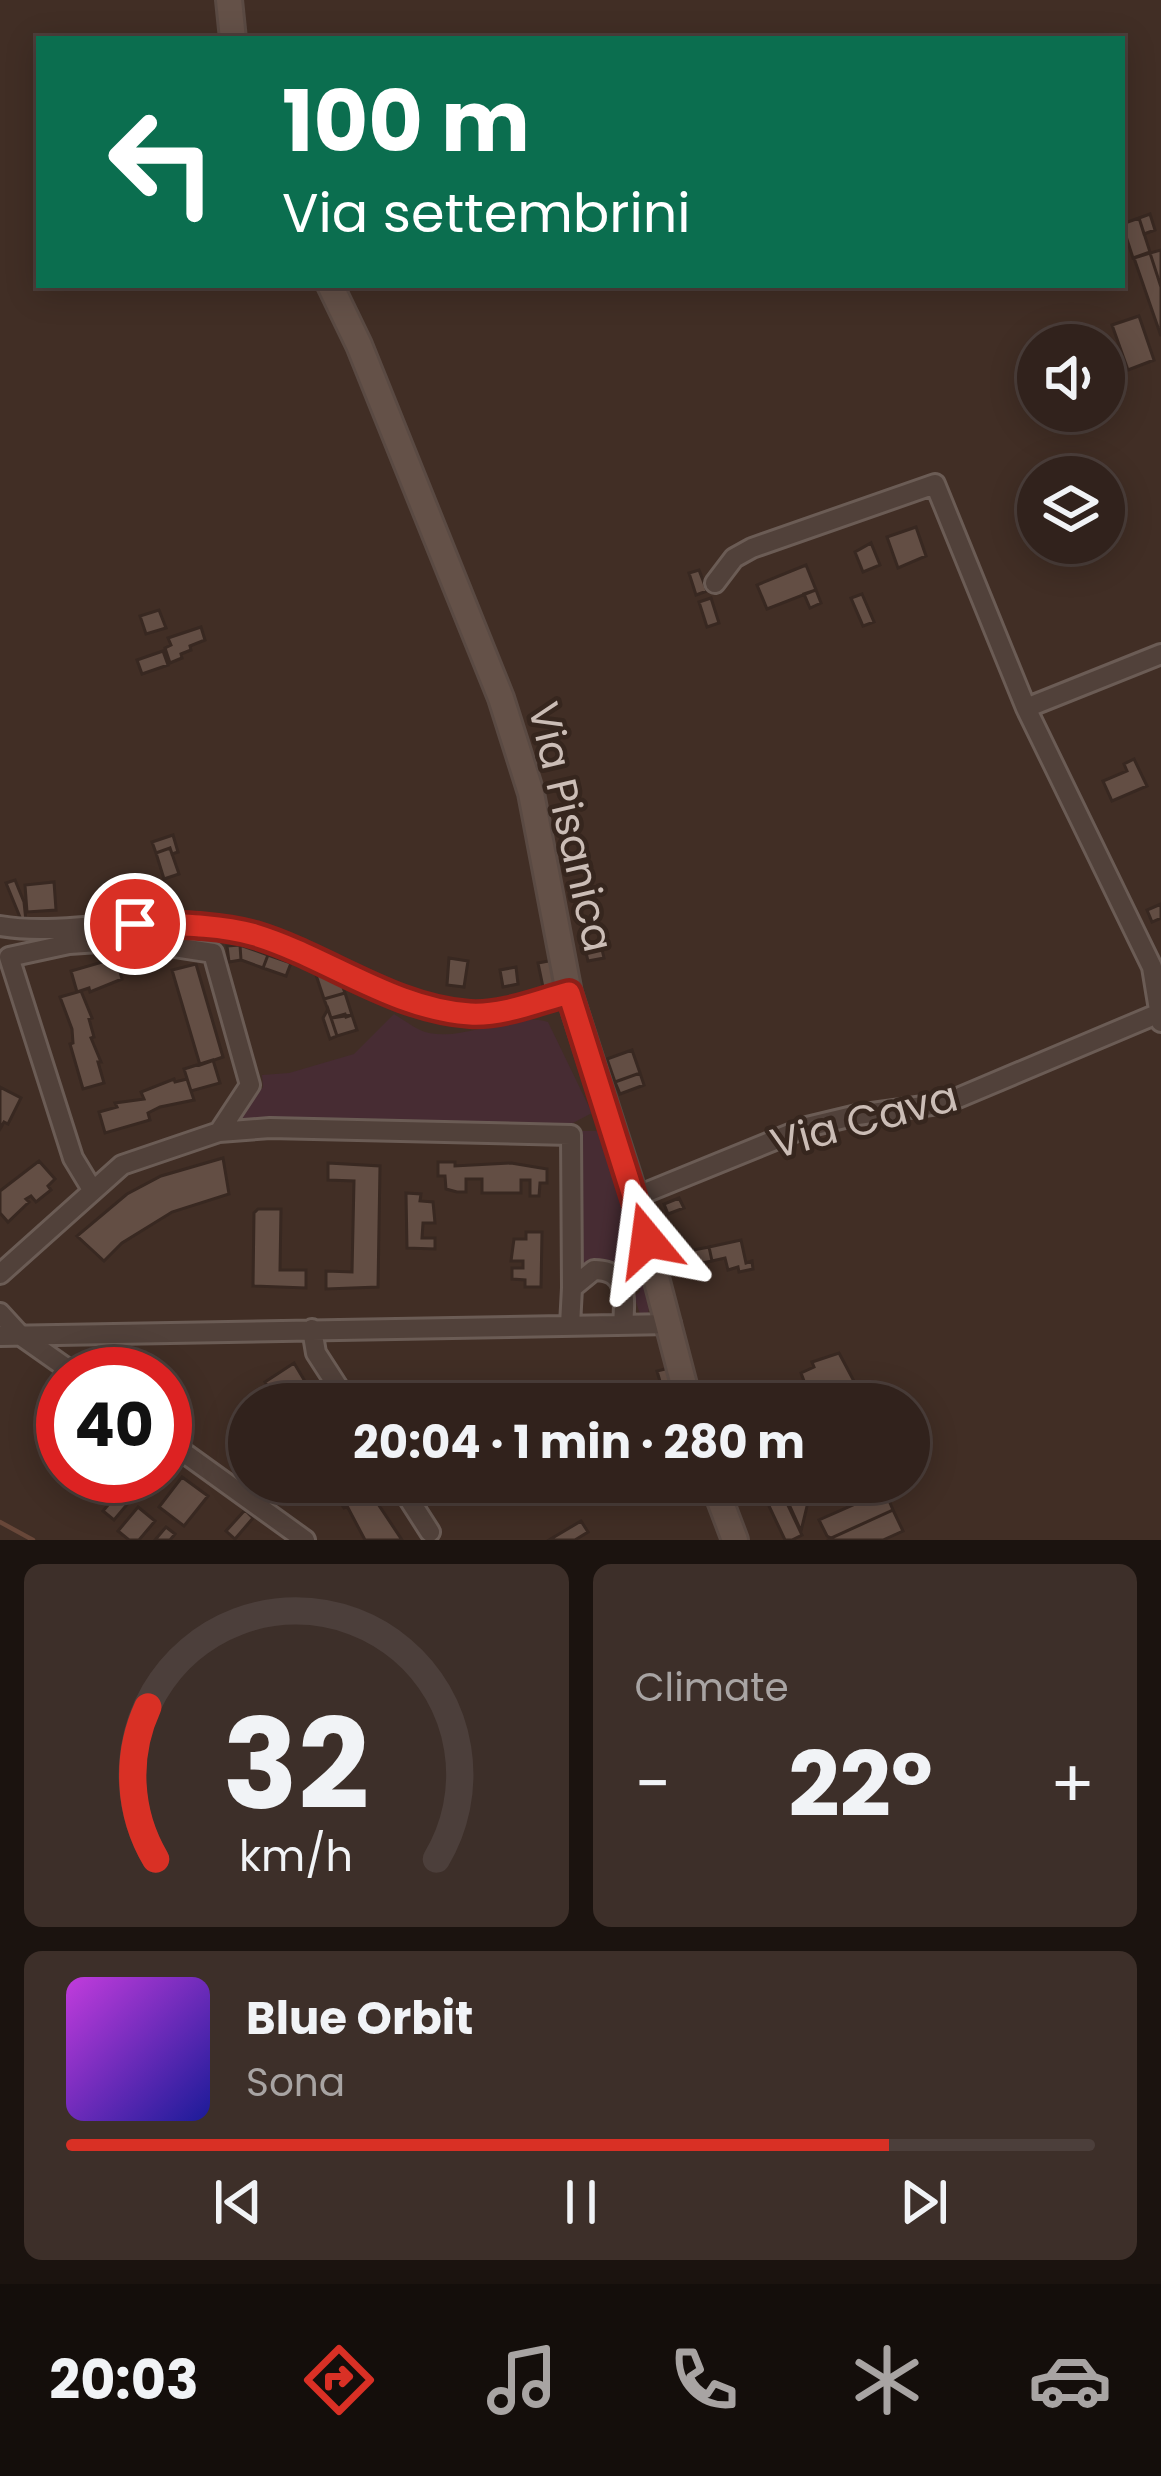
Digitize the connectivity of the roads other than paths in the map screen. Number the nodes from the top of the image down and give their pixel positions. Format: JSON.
{"nodes":[{"id":1,"x":229,"y":0,"type":"edge"},
{"id":2,"x":233,"y":36,"type":"edge"},
{"id":3,"x":331,"y":288,"type":"edge"},
{"id":4,"x":716,"y":583,"type":"dead end"},
{"id":5,"x":1161,"y":654,"type":"edge"},
{"id":6,"x":1026,"y":709,"type":"junction"},
{"id":7,"x":0,"y":926,"type":"edge"},
{"id":8,"x":569,"y":993,"type":"junction"},
{"id":9,"x":1159,"y":1018,"type":"edge"},
{"id":10,"x":219,"y":1132,"type":"junction"},
{"id":11,"x":93,"y":1191,"type":"junction"},
{"id":12,"x":635,"y":1197,"type":"junction"},
{"id":13,"x":0,"y":1274,"type":"edge"},
{"id":14,"x":572,"y":1288,"type":"junction"},
{"id":15,"x":0,"y":1313,"type":"edge"},
{"id":16,"x":671,"y":1324,"type":"junction"},
{"id":17,"x":570,"y":1325,"type":"junction"},
{"id":18,"x":623,"y":1325,"type":"junction"},
{"id":19,"x":312,"y":1329,"type":"junction"},
{"id":20,"x":0,"y":1336,"type":"edge"},
{"id":21,"x":21,"y":1336,"type":"junction"},
{"id":22,"x":37,"y":1347,"type":"edge"},
{"id":23,"x":335,"y":1383,"type":"edge"},
{"id":24,"x":684,"y":1383,"type":"edge"},
{"id":25,"x":192,"y":1458,"type":"edge"},
{"id":26,"x":411,"y":1503,"type":"edge"},
{"id":27,"x":721,"y":1503,"type":"edge"},
{"id":28,"x":430,"y":1532,"type":"dead end"},
{"id":29,"x":305,"y":1540,"type":"edge"},
{"id":30,"x":735,"y":1540,"type":"edge"}],
"edges":[{"from":1,"to":2,"type":"street"},
{"from":3,"to":8,"type":"street","name":"Via Pisanica"},
{"from":4,"to":6,"type":"street","name":"Via Cava"},
{"from":5,"to":6,"type":"street"},
{"from":6,"to":9,"type":"street","name":"Via Cava"},
{"from":7,"to":8,"type":"street"},
{"from":8,"to":12,"type":"street","name":"Via Pisanica"},
{"from":9,"to":12,"type":"street","name":"Via Cava"},
{"from":10,"to":11,"type":"street"},
{"from":10,"to":11,"type":"street"},
{"from":10,"to":14,"type":"street"},
{"from":11,"to":13,"type":"street"},
{"from":12,"to":16,"type":"street","name":"Via Pisanica"},
{"from":14,"to":17,"type":"street"},
{"from":14,"to":18,"type":"street"},
{"from":15,"to":21,"type":"street"},
{"from":16,"to":18,"type":"street"},
{"from":16,"to":24,"type":"street","name":"Via Pisanica"},
{"from":17,"to":18,"type":"street"},
{"from":17,"to":19,"type":"street"},
{"from":19,"to":21,"type":"street"},
{"from":19,"to":23,"type":"street"},
{"from":20,"to":21,"type":"street"},
{"from":21,"to":22,"type":"street"},
{"from":25,"to":29,"type":"street"},
{"from":26,"to":28,"type":"street"},
{"from":27,"to":30,"type":"street"}]}
